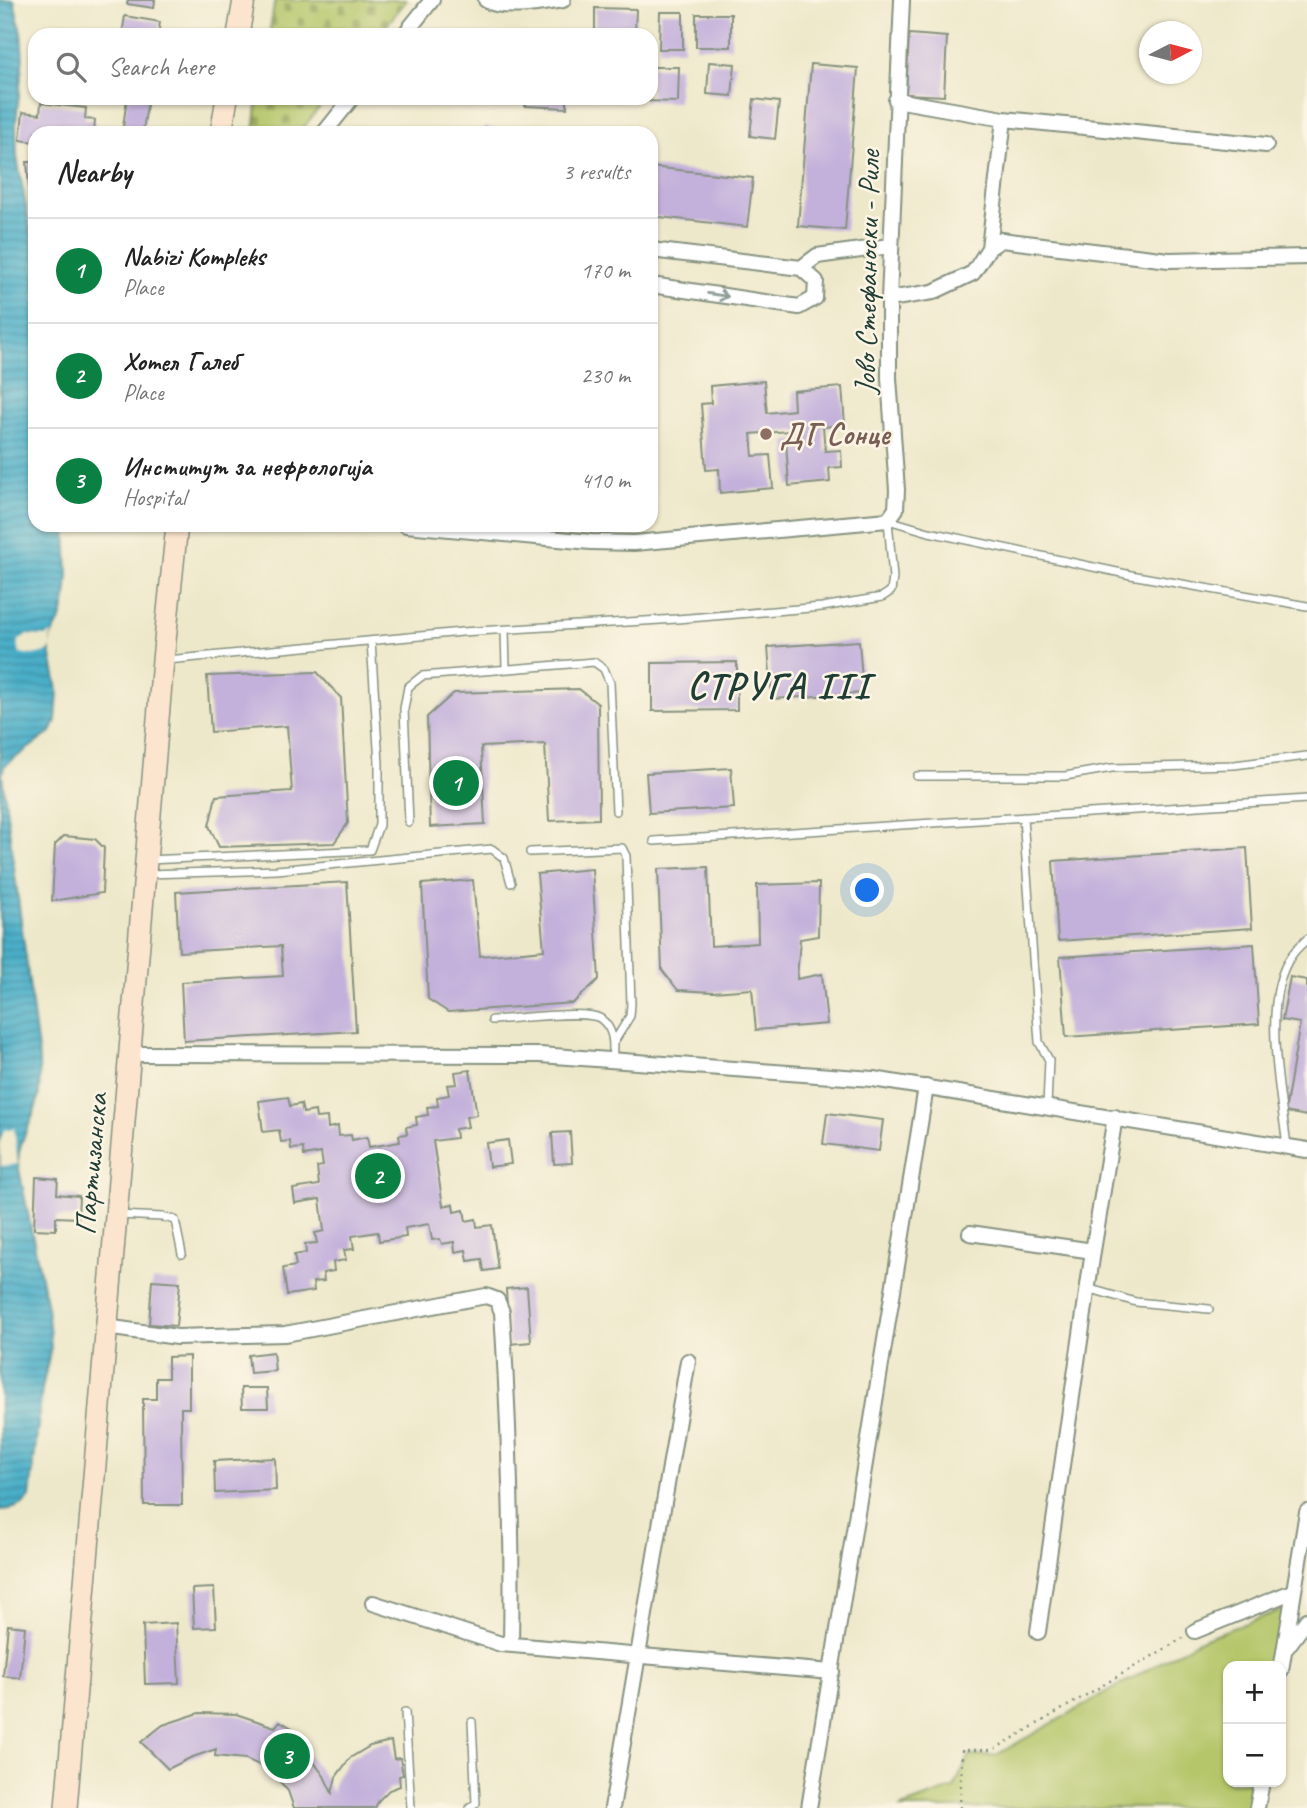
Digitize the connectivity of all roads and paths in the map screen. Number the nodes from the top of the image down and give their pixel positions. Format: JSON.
{"nodes":[{"id":1,"x":244,"y":0,"type":"edge"},
{"id":2,"x":432,"y":0,"type":"edge"},
{"id":3,"x":486,"y":0,"type":"edge"},
{"id":4,"x":563,"y":0,"type":"edge"},
{"id":5,"x":902,"y":0,"type":"edge"},
{"id":6,"x":239,"y":28,"type":"edge"},
{"id":7,"x":410,"y":28,"type":"edge"},
{"id":8,"x":896,"y":100,"type":"junction"},
{"id":9,"x":227,"y":105,"type":"edge"},
{"id":10,"x":230,"y":105,"type":"edge"},
{"id":11,"x":346,"y":105,"type":"edge"},
{"id":12,"x":1004,"y":119,"type":"junction"},
{"id":13,"x":223,"y":126,"type":"edge"},
{"id":14,"x":231,"y":126,"type":"edge"},
{"id":15,"x":330,"y":126,"type":"edge"},
{"id":16,"x":1266,"y":145,"type":"dead end"},
{"id":17,"x":890,"y":246,"type":"junction"},
{"id":18,"x":989,"y":248,"type":"junction"},
{"id":19,"x":658,"y":251,"type":"edge"},
{"id":20,"x":1307,"y":257,"type":"edge"},
{"id":21,"x":801,"y":268,"type":"junction"},
{"id":22,"x":658,"y":286,"type":"edge"},
{"id":23,"x":889,"y":299,"type":"junction"},
{"id":24,"x":888,"y":520,"type":"junction"},
{"id":25,"x":176,"y":532,"type":"edge"},
{"id":26,"x":482,"y":532,"type":"edge"},
{"id":27,"x":1307,"y":606,"type":"edge"},
{"id":28,"x":505,"y":630,"type":"junction"},
{"id":29,"x":371,"y":641,"type":"junction"},
{"id":30,"x":163,"y":660,"type":"junction"},
{"id":31,"x":506,"y":668,"type":"junction"},
{"id":32,"x":1307,"y":756,"type":"edge"},
{"id":33,"x":916,"y":776,"type":"dead end"},
{"id":34,"x":1307,"y":799,"type":"edge"},
{"id":35,"x":616,"y":811,"type":"dead end"},
{"id":36,"x":1023,"y":817,"type":"junction"},
{"id":37,"x":409,"y":822,"type":"dead end"},
{"id":38,"x":654,"y":841,"type":"dead end"},
{"id":39,"x":530,"y":852,"type":"dead end"},
{"id":40,"x":147,"y":867,"type":"junction"},
{"id":41,"x":511,"y":883,"type":"dead end"},
{"id":42,"x":1307,"y":939,"type":"edge"},
{"id":43,"x":492,"y":1020,"type":"dead end"},
{"id":44,"x":614,"y":1042,"type":"junction"},
{"id":45,"x":130,"y":1054,"type":"junction"},
{"id":46,"x":612,"y":1059,"type":"junction"},
{"id":47,"x":926,"y":1087,"type":"junction"},
{"id":48,"x":1047,"y":1106,"type":"junction"},
{"id":49,"x":1115,"y":1117,"type":"junction"},
{"id":50,"x":1287,"y":1146,"type":"junction"},
{"id":51,"x":1307,"y":1150,"type":"edge"},
{"id":52,"x":116,"y":1216,"type":"junction"},
{"id":53,"x":970,"y":1233,"type":"dead end"},
{"id":54,"x":1093,"y":1251,"type":"junction"},
{"id":55,"x":182,"y":1254,"type":"dead end"},
{"id":56,"x":1087,"y":1288,"type":"junction"},
{"id":57,"x":1209,"y":1309,"type":"dead end"},
{"id":58,"x":106,"y":1327,"type":"junction"},
{"id":59,"x":688,"y":1361,"type":"dead end"},
{"id":60,"x":1307,"y":1512,"type":"edge"},
{"id":61,"x":1294,"y":1591,"type":"junction"},
{"id":62,"x":373,"y":1603,"type":"dead end"},
{"id":63,"x":1307,"y":1620,"type":"edge"},
{"id":64,"x":1195,"y":1631,"type":"joint"},
{"id":65,"x":1038,"y":1632,"type":"dead end"},
{"id":66,"x":511,"y":1645,"type":"junction"},
{"id":67,"x":1284,"y":1652,"type":"junction"},
{"id":68,"x":637,"y":1656,"type":"junction"},
{"id":69,"x":1282,"y":1661,"type":"edge"},
{"id":70,"x":831,"y":1672,"type":"junction"},
{"id":71,"x":405,"y":1712,"type":"dead end"},
{"id":72,"x":472,"y":1722,"type":"dead end"},
{"id":73,"x":1261,"y":1787,"type":"edge"},
{"id":74,"x":66,"y":1808,"type":"edge"},
{"id":75,"x":411,"y":1808,"type":"edge"},
{"id":76,"x":470,"y":1808,"type":"edge"},
{"id":77,"x":612,"y":1808,"type":"edge"},
{"id":78,"x":808,"y":1808,"type":"edge"},
{"id":79,"x":960,"y":1808,"type":"edge"},
{"id":80,"x":1257,"y":1808,"type":"edge"}],
"edges":[{"from":1,"to":6,"type":"main road"},
{"from":2,"to":7,"type":"street"},
{"from":3,"to":4,"type":"street"},
{"from":5,"to":8,"type":"street","name":"Јово Стефаноски - Риле"},
{"from":8,"to":12,"type":"street"},
{"from":8,"to":17,"type":"street","name":"Јово Стефаноски - Риле"},
{"from":9,"to":13,"type":"main road"},
{"from":10,"to":14,"type":"main road"},
{"from":11,"to":15,"type":"street"},
{"from":12,"to":16,"type":"street"},
{"from":12,"to":18,"type":"street"},
{"from":17,"to":21,"type":"street"},
{"from":17,"to":23,"type":"street","name":"Јово Стефаноски - Риле"},
{"from":18,"to":20,"type":"street"},
{"from":18,"to":23,"type":"street"},
{"from":19,"to":21,"type":"street"},
{"from":22,"to":21,"type":"street","one_way":true},
{"from":23,"to":24,"type":"street","name":"Јово Стефаноски - Риле"},
{"from":24,"to":26,"type":"street"},
{"from":24,"to":27,"type":"lane"},
{"from":24,"to":28,"type":"lane"},
{"from":25,"to":30,"type":"main road","name":"Партизанска"},
{"from":28,"to":29,"type":"lane"},
{"from":28,"to":31,"type":"lane"},
{"from":29,"to":30,"type":"lane"},
{"from":29,"to":40,"type":"lane"},
{"from":30,"to":40,"type":"main road","name":"Партизанска"},
{"from":31,"to":35,"type":"lane"},
{"from":31,"to":37,"type":"lane"},
{"from":32,"to":33,"type":"lane"},
{"from":34,"to":36,"type":"lane"},
{"from":36,"to":38,"type":"lane"},
{"from":36,"to":48,"type":"lane"},
{"from":39,"to":44,"type":"lane"},
{"from":40,"to":41,"type":"lane"},
{"from":40,"to":45,"type":"main road","name":"Партизанска"},
{"from":42,"to":50,"type":"lane"},
{"from":43,"to":44,"type":"lane"},
{"from":44,"to":46,"type":"lane"},
{"from":45,"to":46,"type":"street"},
{"from":45,"to":52,"type":"main road","name":"Партизанска"},
{"from":46,"to":47,"type":"street"},
{"from":47,"to":48,"type":"street"},
{"from":47,"to":70,"type":"street"},
{"from":48,"to":49,"type":"street"},
{"from":49,"to":50,"type":"street"},
{"from":49,"to":54,"type":"street"},
{"from":50,"to":51,"type":"street"},
{"from":52,"to":55,"type":"lane"},
{"from":52,"to":58,"type":"main road","name":"Партизанска"},
{"from":53,"to":54,"type":"street"},
{"from":54,"to":56,"type":"street"},
{"from":56,"to":57,"type":"lane"},
{"from":56,"to":65,"type":"street"},
{"from":58,"to":66,"type":"street"},
{"from":58,"to":74,"type":"main road","name":"Партизанска"},
{"from":59,"to":68,"type":"street"},
{"from":60,"to":61,"type":"street"},
{"from":61,"to":64,"type":"street"},
{"from":61,"to":67,"type":"street"},
{"from":62,"to":66,"type":"street"},
{"from":63,"to":67,"type":"street"},
{"from":64,"to":79,"type":"path"},
{"from":66,"to":68,"type":"street"},
{"from":67,"to":69,"type":"street"},
{"from":68,"to":70,"type":"street"},
{"from":68,"to":77,"type":"street"},
{"from":70,"to":78,"type":"street"},
{"from":71,"to":75,"type":"lane"},
{"from":72,"to":76,"type":"lane"},
{"from":73,"to":80,"type":"street"}]}
